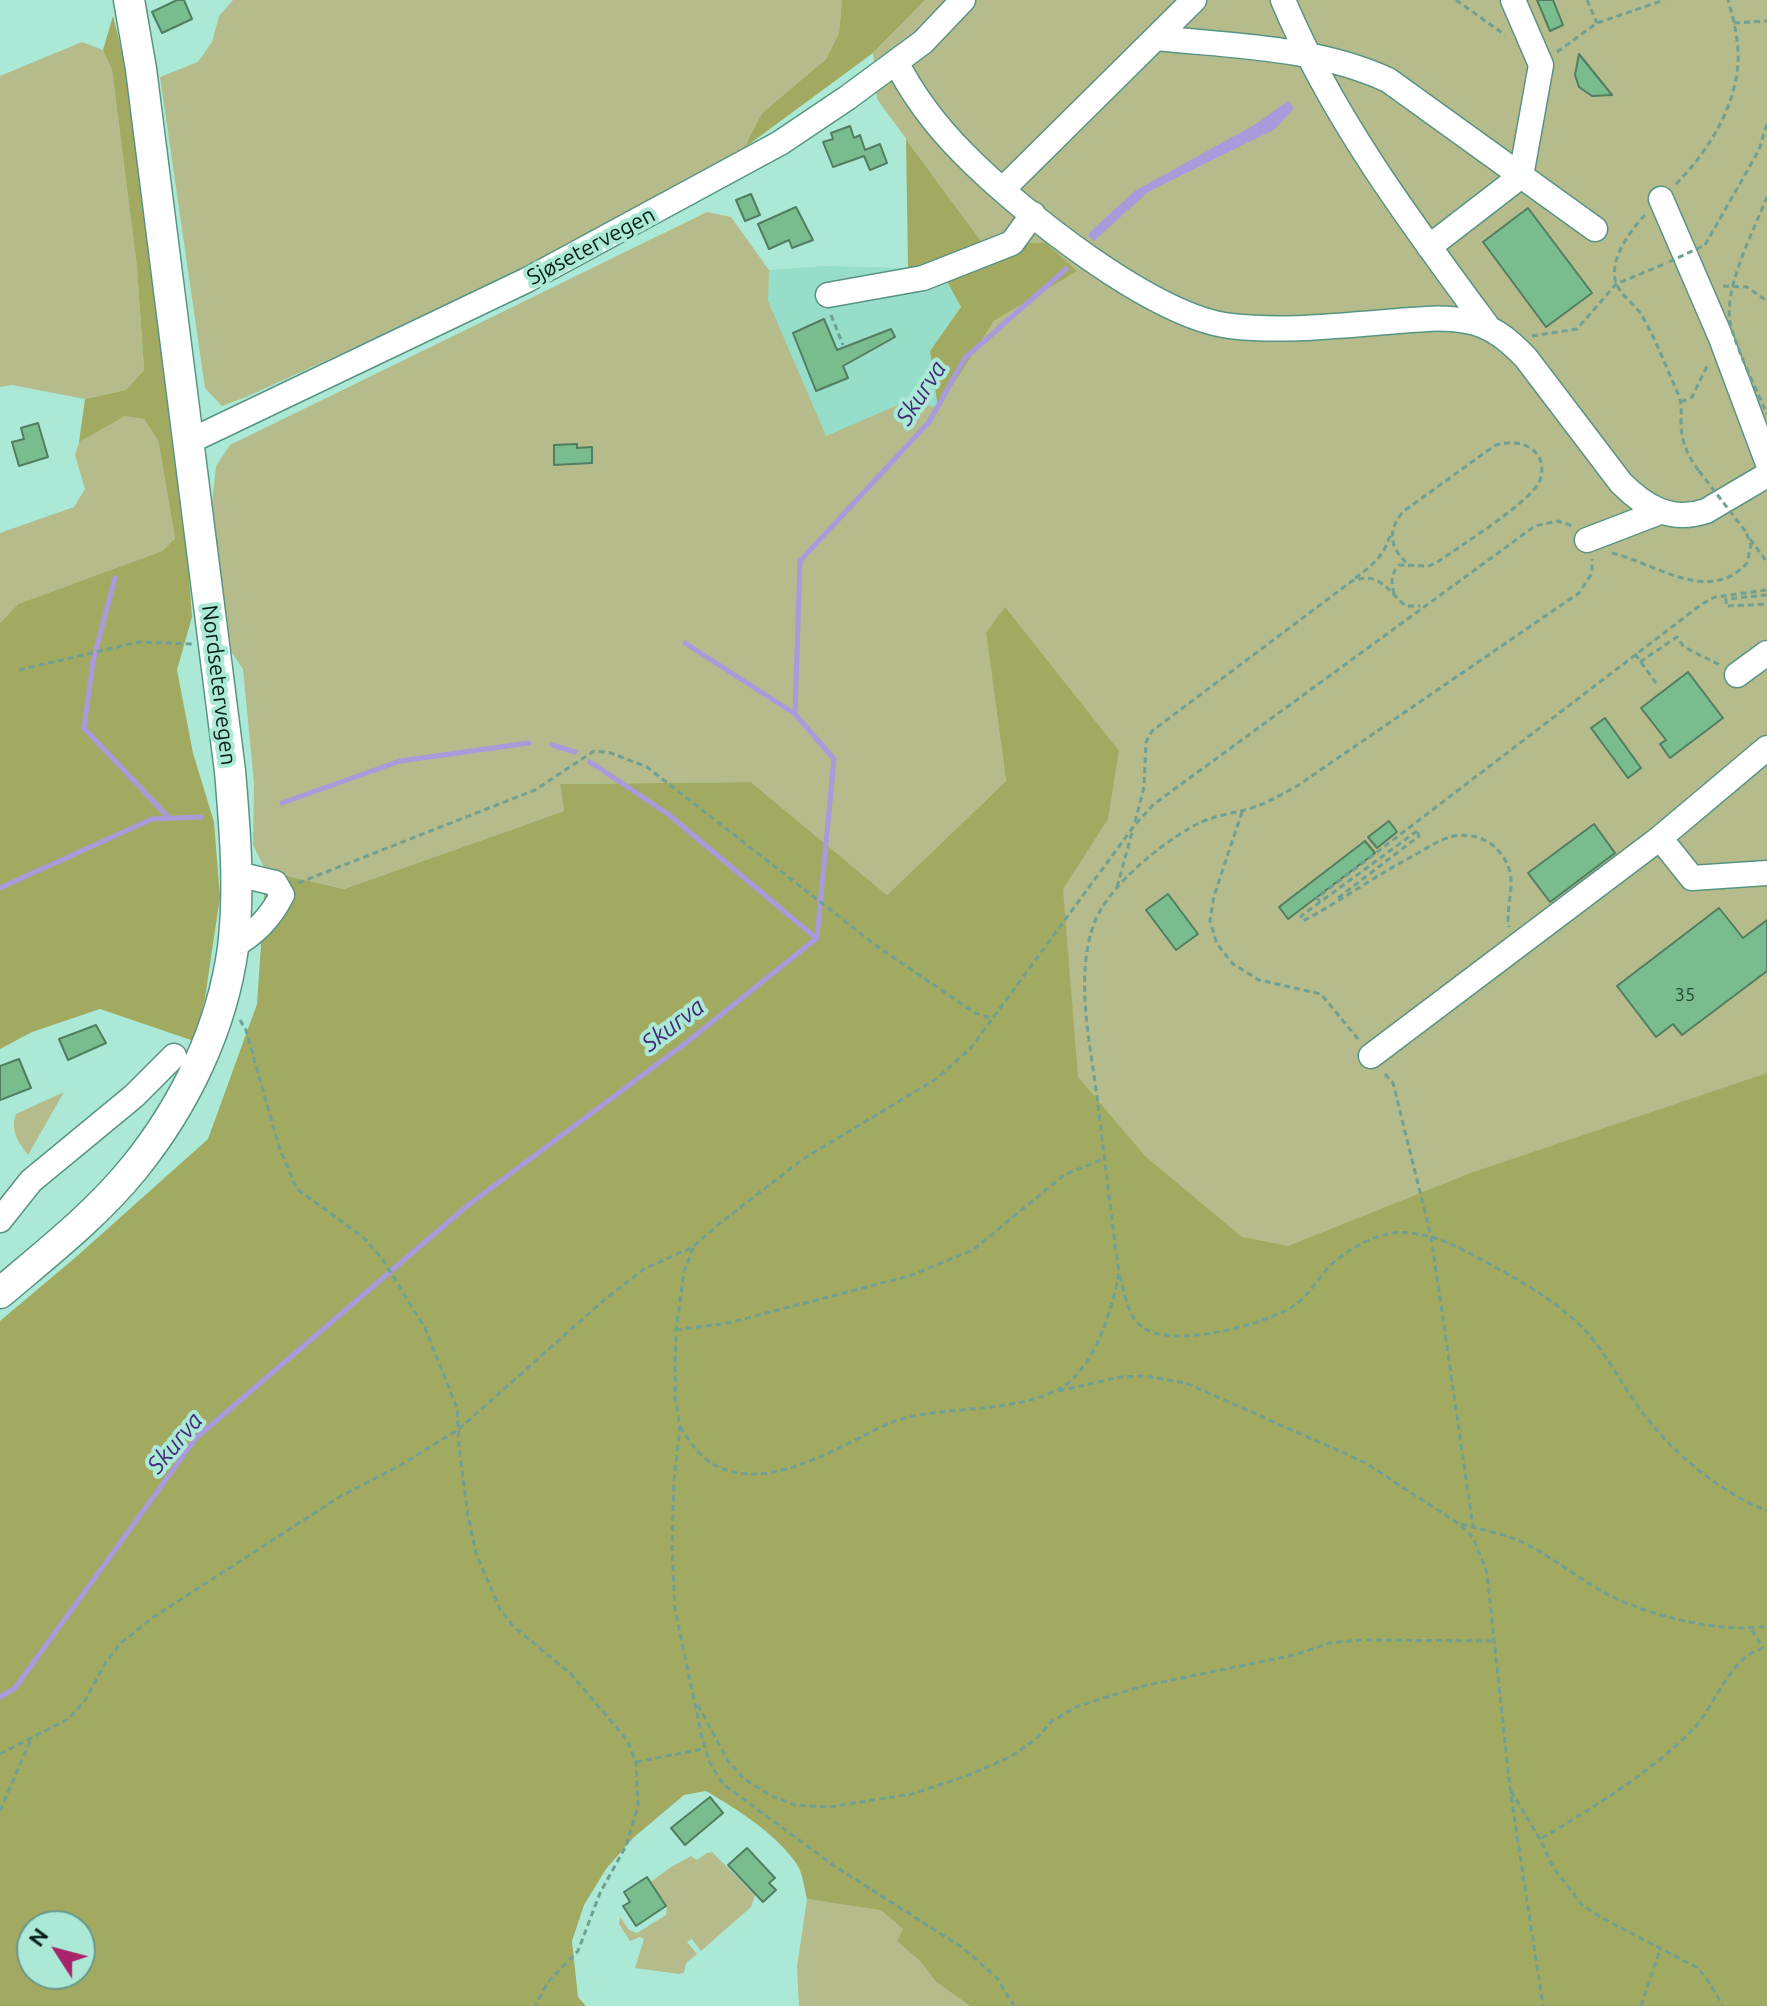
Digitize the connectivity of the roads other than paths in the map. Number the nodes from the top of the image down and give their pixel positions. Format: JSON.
{"nodes":[{"id":1,"x":129,"y":0,"type":"edge"},
{"id":2,"x":963,"y":0,"type":"edge"},
{"id":3,"x":1194,"y":0,"type":"edge"},
{"id":4,"x":1283,"y":0,"type":"edge"},
{"id":5,"x":1513,"y":0,"type":"edge"},
{"id":6,"x":1156,"y":38,"type":"junction"},
{"id":7,"x":1306,"y":54,"type":"junction"},
{"id":8,"x":896,"y":62,"type":"junction"},
{"id":9,"x":1521,"y":176,"type":"junction"},
{"id":10,"x":1003,"y":189,"type":"junction"},
{"id":11,"x":1661,"y":199,"type":"dead end"},
{"id":12,"x":1033,"y":214,"type":"junction"},
{"id":13,"x":1595,"y":229,"type":"dead end"},
{"id":14,"x":1429,"y":247,"type":"junction"},
{"id":15,"x":828,"y":295,"type":"road end"},
{"id":16,"x":1498,"y":333,"type":"junction"},
{"id":17,"x":188,"y":442,"type":"junction"},
{"id":18,"x":1767,"y":461,"type":"edge"},
{"id":19,"x":1767,"y":475,"type":"edge"},
{"id":20,"x":1660,"y":512,"type":"junction"},
{"id":21,"x":1590,"y":547,"type":"road end"},
{"id":22,"x":1767,"y":653,"type":"edge"},
{"id":23,"x":1737,"y":675,"type":"road end"},
{"id":24,"x":1767,"y":748,"type":"edge"},
{"id":25,"x":1660,"y":838,"type":"junction"},
{"id":26,"x":1767,"y":873,"type":"edge"},
{"id":27,"x":237,"y":874,"type":"junction"},
{"id":28,"x":233,"y":946,"type":"junction"},
{"id":29,"x":174,"y":1056,"type":"dead end"},
{"id":30,"x":1371,"y":1056,"type":"road end"},
{"id":31,"x":0,"y":1220,"type":"edge"},
{"id":32,"x":0,"y":1293,"type":"edge"}],
"edges":[{"from":1,"to":17,"type":"main road","name":"Nordsetervegen"},
{"from":2,"to":8,"type":"street","name":"Sjøsetervegen"},
{"from":3,"to":6,"type":"street"},
{"from":4,"to":7,"type":"street"},
{"from":5,"to":9,"type":"street"},
{"from":6,"to":7,"type":"street"},
{"from":6,"to":10,"type":"street"},
{"from":7,"to":9,"type":"street"},
{"from":7,"to":14,"type":"street"},
{"from":8,"to":10,"type":"street"},
{"from":8,"to":17,"type":"street","name":"Sjøsetervegen"},
{"from":9,"to":13,"type":"street"},
{"from":9,"to":14,"type":"street"},
{"from":10,"to":12,"type":"street"},
{"from":11,"to":18,"type":"street"},
{"from":12,"to":15,"type":"street"},
{"from":12,"to":16,"type":"street"},
{"from":14,"to":16,"type":"street"},
{"from":16,"to":20,"type":"street"},
{"from":17,"to":27,"type":"main road","name":"Nordsetervegen"},
{"from":19,"to":20,"type":"street"},
{"from":20,"to":21,"type":"street"},
{"from":22,"to":23,"type":"street"},
{"from":24,"to":25,"type":"street"},
{"from":25,"to":26,"type":"street"},
{"from":25,"to":30,"type":"street"},
{"from":27,"to":28,"type":"main road","name":"Nordsetervegen"},
{"from":27,"to":28,"type":"street"},
{"from":28,"to":32,"type":"main road","name":"Nordsetervegen"},
{"from":29,"to":31,"type":"street"}]}
